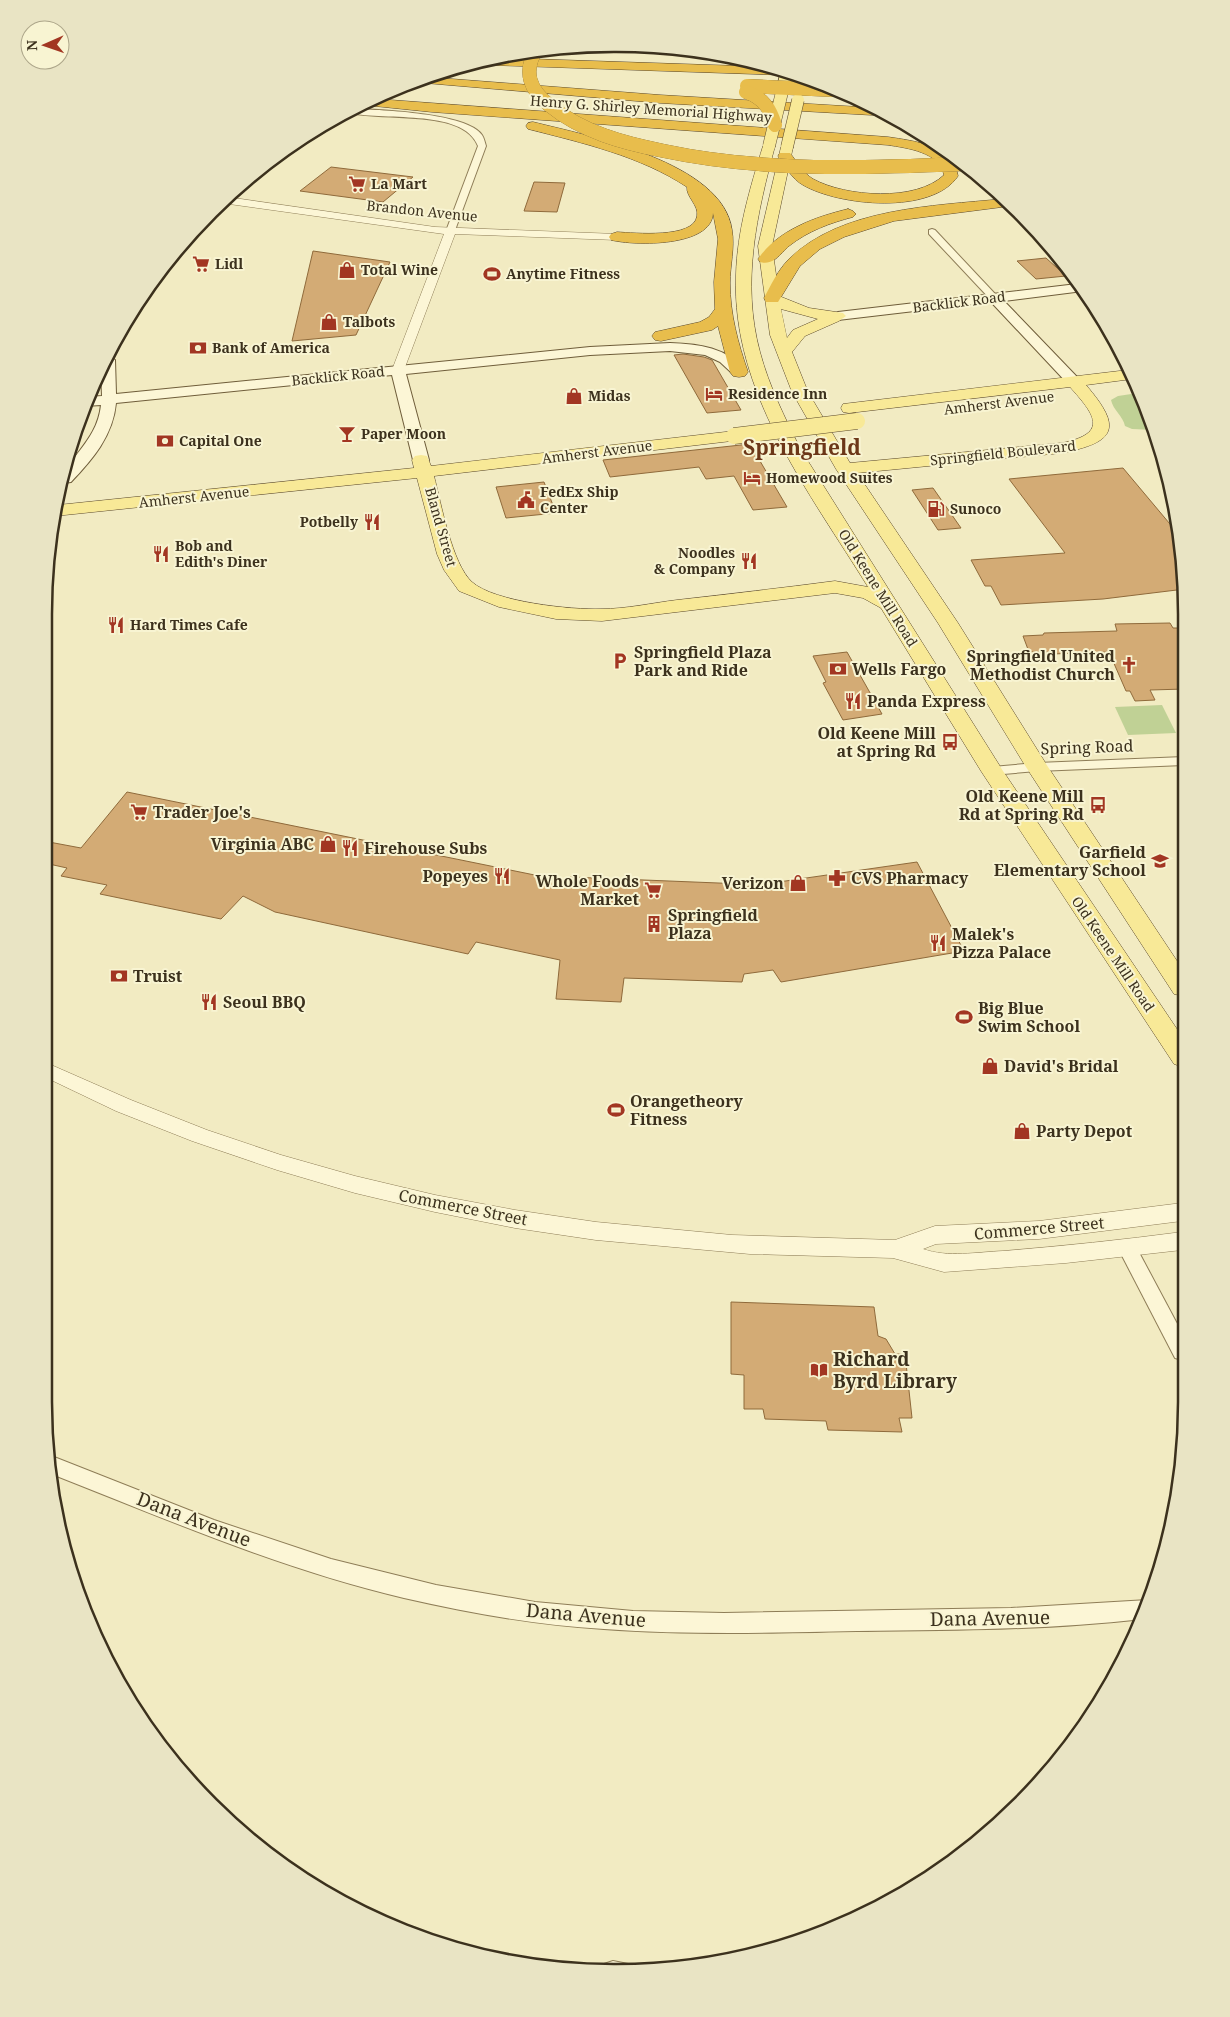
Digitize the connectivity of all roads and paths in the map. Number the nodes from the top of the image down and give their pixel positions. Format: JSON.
{"nodes":[{"id":1,"x":584,"y":54,"type":"edge"},
{"id":2,"x":655,"y":54,"type":"edge"},
{"id":3,"x":667,"y":55,"type":"edge"},
{"id":4,"x":531,"y":59,"type":"edge"},
{"id":5,"x":501,"y":64,"type":"edge"},
{"id":6,"x":467,"y":72,"type":"edge"},
{"id":7,"x":459,"y":75,"type":"edge"},
{"id":8,"x":771,"y":75,"type":"edge"},
{"id":9,"x":557,"y":78,"type":"dead end"},
{"id":10,"x":784,"y":79,"type":"edge"},
{"id":11,"x":744,"y":80,"type":"edge"},
{"id":12,"x":797,"y":82,"type":"edge"},
{"id":13,"x":802,"y":84,"type":"edge"},
{"id":14,"x":423,"y":86,"type":"edge"},
{"id":15,"x":424,"y":86,"type":"edge"},
{"id":16,"x":810,"y":87,"type":"edge"},
{"id":17,"x":383,"y":103,"type":"edge"},
{"id":18,"x":413,"y":106,"type":"junction"},
{"id":19,"x":364,"y":112,"type":"edge"},
{"id":20,"x":866,"y":112,"type":"edge"},
{"id":21,"x":775,"y":125,"type":"junction"},
{"id":22,"x":890,"y":125,"type":"edge"},
{"id":23,"x":786,"y":151,"type":"junction"},
{"id":24,"x":951,"y":164,"type":"edge"},
{"id":25,"x":693,"y":184,"type":"junction"},
{"id":26,"x":985,"y":191,"type":"edge"},
{"id":27,"x":989,"y":195,"type":"edge"},
{"id":28,"x":234,"y":201,"type":"edge"},
{"id":29,"x":999,"y":204,"type":"edge"},
{"id":30,"x":894,"y":206,"type":"junction"},
{"id":31,"x":451,"y":231,"type":"junction"},
{"id":32,"x":932,"y":232,"type":"dead end"},
{"id":33,"x":617,"y":237,"type":"joint"},
{"id":34,"x":766,"y":259,"type":"junction"},
{"id":35,"x":1073,"y":289,"type":"edge"},
{"id":36,"x":772,"y":298,"type":"junction"},
{"id":37,"x":994,"y":298,"type":"junction"},
{"id":38,"x":723,"y":310,"type":"junction"},
{"id":39,"x":838,"y":316,"type":"junction"},
{"id":40,"x":661,"y":336,"type":"joint"},
{"id":41,"x":590,"y":352,"type":"junction"},
{"id":42,"x":784,"y":352,"type":"junction"},
{"id":43,"x":398,"y":370,"type":"junction"},
{"id":44,"x":108,"y":372,"type":"edge"},
{"id":45,"x":739,"y":372,"type":"junction"},
{"id":46,"x":1124,"y":377,"type":"edge"},
{"id":47,"x":1129,"y":387,"type":"edge"},
{"id":48,"x":1079,"y":388,"type":"junction"},
{"id":49,"x":108,"y":400,"type":"junction"},
{"id":50,"x":95,"y":401,"type":"edge"},
{"id":51,"x":792,"y":450,"type":"junction"},
{"id":52,"x":423,"y":466,"type":"junction"},
{"id":53,"x":845,"y":469,"type":"junction"},
{"id":54,"x":71,"y":471,"type":"edge"},
{"id":55,"x":66,"y":494,"type":"edge"},
{"id":56,"x":62,"y":509,"type":"edge"},
{"id":57,"x":855,"y":550,"type":"junction"},
{"id":58,"x":820,"y":588,"type":"junction"},
{"id":59,"x":889,"y":605,"type":"junction"},
{"id":60,"x":1178,"y":761,"type":"edge"},
{"id":61,"x":1037,"y":767,"type":"junction"},
{"id":62,"x":992,"y":771,"type":"junction"},
{"id":63,"x":1178,"y":980,"type":"edge"},
{"id":64,"x":1178,"y":1050,"type":"edge"},
{"id":65,"x":52,"y":1073,"type":"edge"},
{"id":66,"x":1178,"y":1213,"type":"edge"},
{"id":67,"x":1178,"y":1242,"type":"edge"},
{"id":68,"x":1127,"y":1248,"type":"junction"},
{"id":69,"x":897,"y":1249,"type":"junction"},
{"id":70,"x":1178,"y":1344,"type":"edge"},
{"id":71,"x":56,"y":1467,"type":"edge"},
{"id":72,"x":1138,"y":1610,"type":"edge"}],
"edges":[{"from":1,"to":2,"type":"highway"},
{"from":3,"to":11,"type":"highway"},
{"from":4,"to":24,"type":"highway","bridge":true},
{"from":5,"to":11,"type":"highway"},
{"from":6,"to":9,"type":"highway"},
{"from":7,"to":11,"type":"highway"},
{"from":8,"to":11,"type":"highway"},
{"from":10,"to":21,"type":"main road","name":"Old Keene Mill Road","bridge":true},
{"from":11,"to":12,"type":"highway"},
{"from":11,"to":16,"type":"highway","bridge":true},
{"from":11,"to":21,"type":"highway","bridge":true},
{"from":13,"to":23,"type":"main road","bridge":true},
{"from":14,"to":22,"type":"highway","name":"Henry G. Shirley Memorial Highway"},
{"from":15,"to":20,"type":"highway"},
{"from":17,"to":18,"type":"highway"},
{"from":18,"to":23,"type":"highway"},
{"from":18,"to":25,"type":"highway"},
{"from":19,"to":31,"type":"street"},
{"from":21,"to":51,"type":"main road","name":"Old Keene Mill Road","bridge":true},
{"from":23,"to":34,"type":"main road"},
{"from":25,"to":33,"type":"highway"},
{"from":25,"to":38,"type":"highway"},
{"from":26,"to":30,"type":"highway"},
{"from":27,"to":30,"type":"highway"},
{"from":28,"to":31,"type":"street","name":"Brandon Avenue"},
{"from":29,"to":36,"type":"highway"},
{"from":30,"to":34,"type":"highway"},
{"from":31,"to":33,"type":"street","name":"Brandon Avenue"},
{"from":31,"to":43,"type":"street"},
{"from":32,"to":37,"type":"street","name":"Springfield Boulevard"},
{"from":34,"to":36,"type":"main road"},
{"from":35,"to":37,"type":"main road","name":"Backlick Road"},
{"from":36,"to":39,"type":"main road"},
{"from":36,"to":42,"type":"main road"},
{"from":37,"to":39,"type":"main road","name":"Backlick Road"},
{"from":37,"to":48,"type":"main road","name":"Springfield Boulevard"},
{"from":38,"to":40,"type":"highway"},
{"from":38,"to":45,"type":"highway"},
{"from":39,"to":42,"type":"main road"},
{"from":40,"to":41,"type":"main road","name":"Backlick Road"},
{"from":41,"to":43,"type":"main road","name":"Backlick Road"},
{"from":41,"to":45,"type":"main road","name":"Backlick Road"},
{"from":42,"to":53,"type":"main road"},
{"from":43,"to":49,"type":"main road","name":"Backlick Road"},
{"from":43,"to":52,"type":"main road","name":"Bland Street"},
{"from":44,"to":49,"type":"main road"},
{"from":45,"to":51,"type":"main road"},
{"from":46,"to":48,"type":"main road","name":"Amherst Avenue"},
{"from":47,"to":48,"type":"main road","name":"Amherst Avenue"},
{"from":48,"to":52,"type":"main road","name":"Amherst Avenue","bridge":true},
{"from":48,"to":53,"type":"main road","name":"Springfield Boulevard"},
{"from":49,"to":50,"type":"main road","name":"Backlick Road"},
{"from":49,"to":54,"type":"main road"},
{"from":51,"to":57,"type":"main road","name":"Old Keene Mill Road"},
{"from":52,"to":55,"type":"main road","name":"Amherst Avenue"},
{"from":52,"to":56,"type":"main road","name":"Amherst Avenue"},
{"from":52,"to":58,"type":"main road","name":"Bland Street"},
{"from":53,"to":61,"type":"main road"},
{"from":57,"to":58,"type":"main road"},
{"from":57,"to":59,"type":"main road","name":"Old Keene Mill Road"},
{"from":58,"to":59,"type":"main road"},
{"from":59,"to":62,"type":"main road","name":"Old Keene Mill Road"},
{"from":60,"to":61,"type":"street","name":"Spring Road"},
{"from":61,"to":62,"type":"street","name":"Spring Road"},
{"from":61,"to":63,"type":"main road"},
{"from":62,"to":64,"type":"main road","name":"Old Keene Mill Road"},
{"from":65,"to":69,"type":"street","name":"Commerce Street"},
{"from":66,"to":69,"type":"street","name":"Commerce Street"},
{"from":67,"to":68,"type":"street","name":"Commerce Street"},
{"from":68,"to":69,"type":"street","name":"Commerce Street"},
{"from":68,"to":70,"type":"street"},
{"from":71,"to":72,"type":"street","name":"Dana Avenue"}]}
